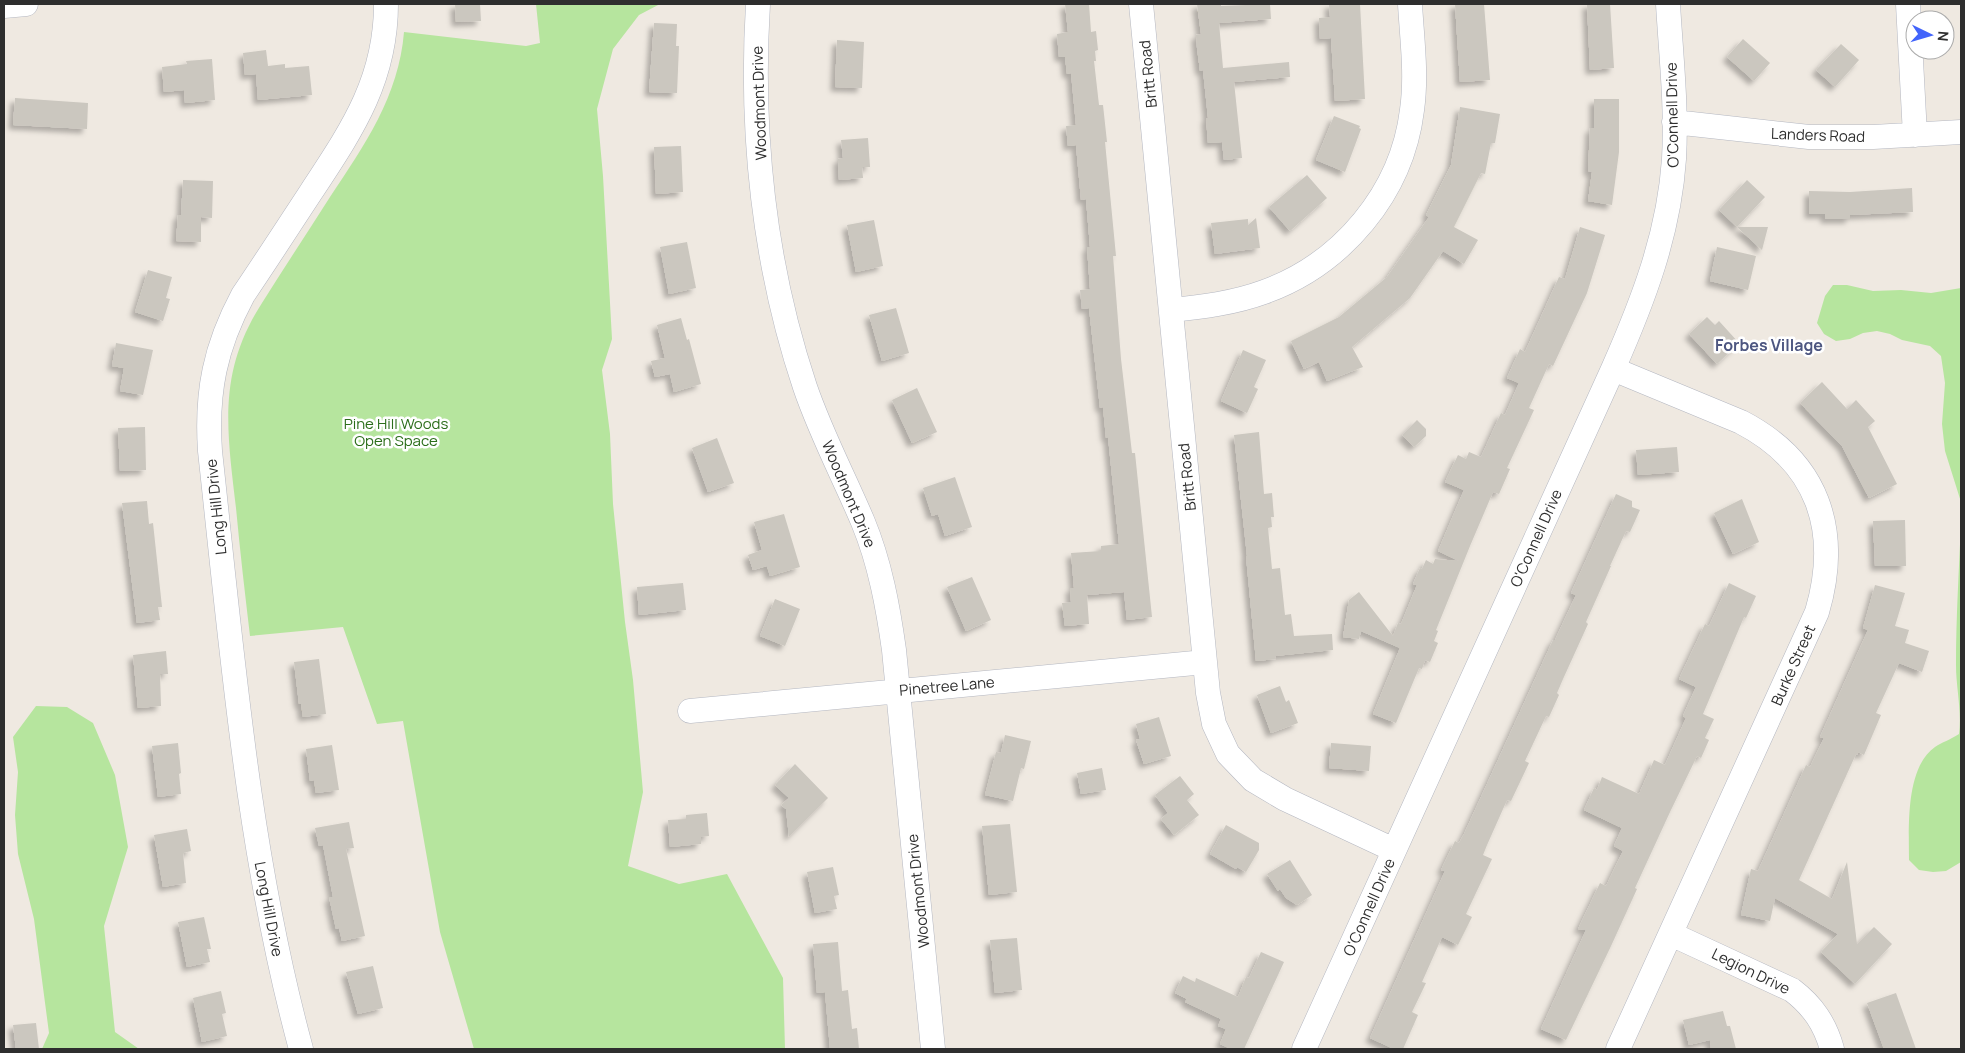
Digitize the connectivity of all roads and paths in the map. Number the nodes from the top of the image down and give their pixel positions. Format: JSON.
{"nodes":[{"id":1,"x":26,"y":4,"type":"edge"},
{"id":2,"x":386,"y":4,"type":"edge"},
{"id":3,"x":758,"y":4,"type":"edge"},
{"id":4,"x":1141,"y":4,"type":"edge"},
{"id":5,"x":1410,"y":4,"type":"edge"},
{"id":6,"x":1668,"y":4,"type":"edge"},
{"id":7,"x":1908,"y":4,"type":"edge"},
{"id":8,"x":4,"y":6,"type":"edge"},
{"id":9,"x":1674,"y":122,"type":"junction"},
{"id":10,"x":1961,"y":132,"type":"edge"},
{"id":11,"x":1915,"y":134,"type":"junction"},
{"id":12,"x":1171,"y":310,"type":"junction"},
{"id":13,"x":1613,"y":369,"type":"junction"},
{"id":14,"x":1205,"y":662,"type":"junction"},
{"id":15,"x":898,"y":691,"type":"junction"},
{"id":16,"x":690,"y":711,"type":"dead end"},
{"id":17,"x":1394,"y":850,"type":"junction"},
{"id":18,"x":1671,"y":934,"type":"junction"},
{"id":19,"x":301,"y":1049,"type":"edge"},
{"id":20,"x":933,"y":1049,"type":"edge"},
{"id":21,"x":1304,"y":1049,"type":"edge"},
{"id":22,"x":1618,"y":1049,"type":"edge"},
{"id":23,"x":1832,"y":1049,"type":"edge"}],
"edges":[{"from":1,"to":8,"type":"street"},
{"from":2,"to":19,"type":"street","name":"Long Hill Drive"},
{"from":3,"to":15,"type":"street","name":"Woodmont Drive"},
{"from":4,"to":12,"type":"street","name":"Britt Road"},
{"from":5,"to":12,"type":"street"},
{"from":6,"to":9,"type":"street","name":"O'Connell Drive"},
{"from":7,"to":11,"type":"street"},
{"from":9,"to":11,"type":"street","name":"Landers Road"},
{"from":9,"to":13,"type":"street","name":"O'Connell Drive"},
{"from":10,"to":11,"type":"street","name":"Landers Road"},
{"from":12,"to":14,"type":"street","name":"Britt Road"},
{"from":13,"to":17,"type":"street","name":"O'Connell Drive"},
{"from":13,"to":18,"type":"street","name":"Burke Street"},
{"from":14,"to":15,"type":"street","name":"Pinetree Lane"},
{"from":14,"to":17,"type":"street","name":"Britt Road"},
{"from":15,"to":16,"type":"street","name":"Pinetree Lane"},
{"from":15,"to":20,"type":"street","name":"Woodmont Drive"},
{"from":17,"to":21,"type":"street","name":"O'Connell Drive"},
{"from":18,"to":22,"type":"street","name":"Burke Street"},
{"from":18,"to":23,"type":"street","name":"Legion Drive"}]}
